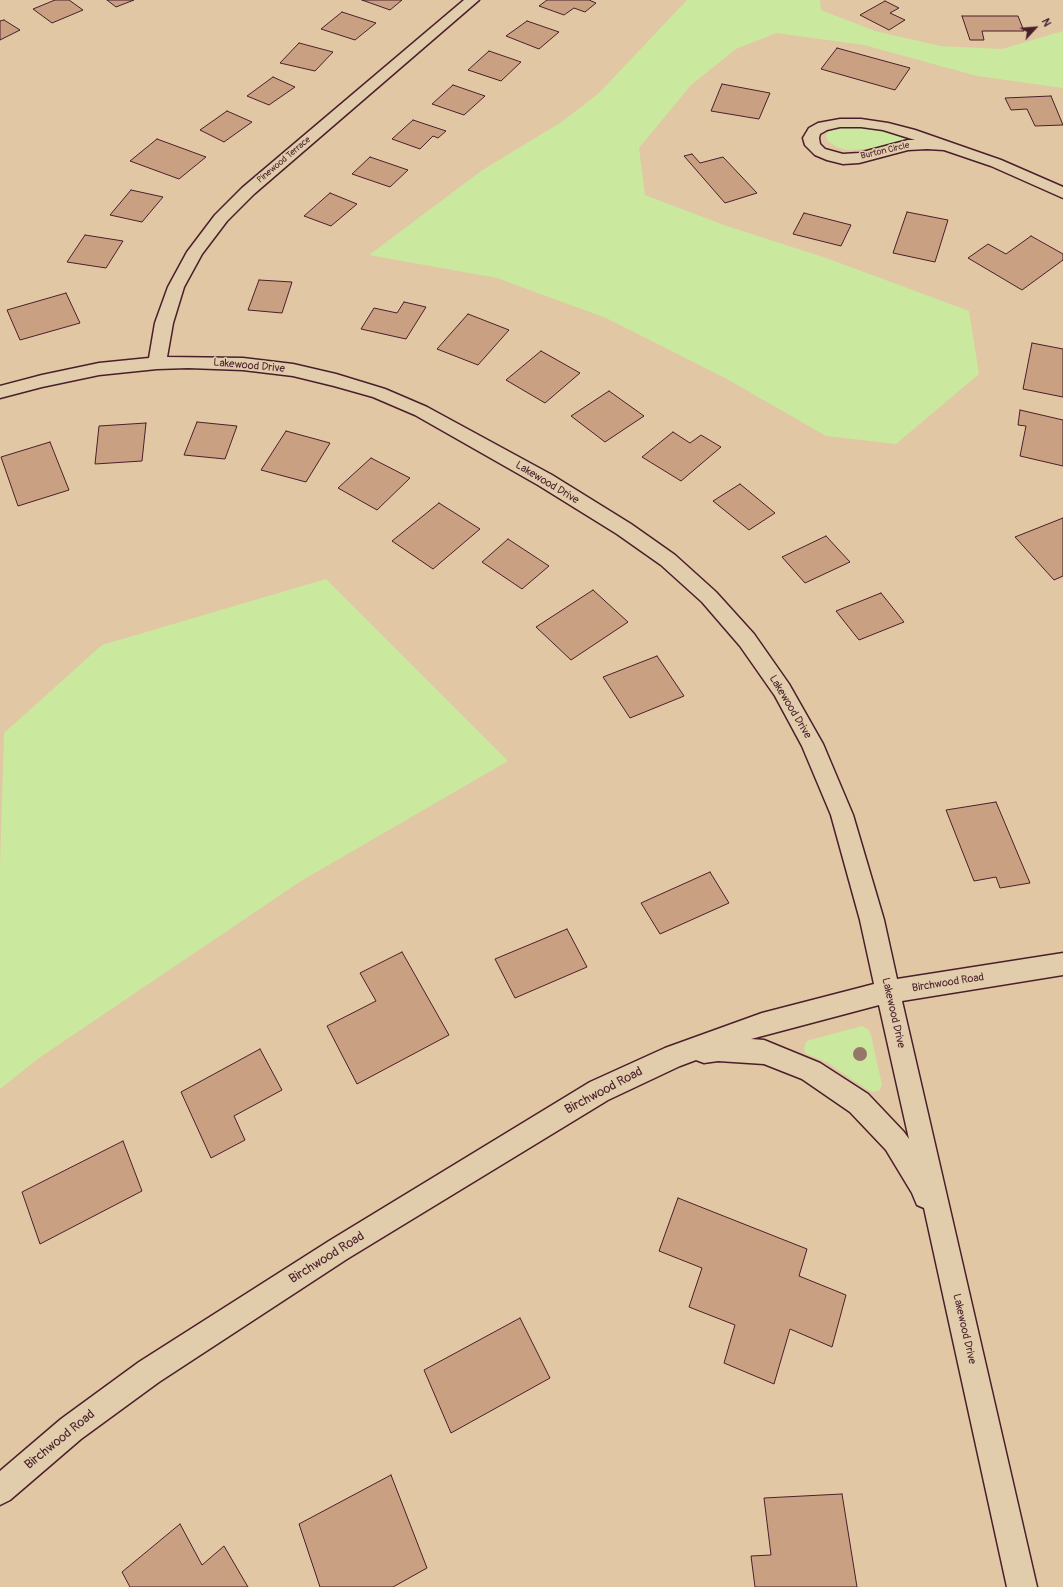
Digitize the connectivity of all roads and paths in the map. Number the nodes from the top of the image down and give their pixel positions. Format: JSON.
{"nodes":[{"id":1,"x":472,"y":0,"type":"edge"},
{"id":2,"x":946,"y":146,"type":"junction"},
{"id":3,"x":1063,"y":193,"type":"edge"},
{"id":4,"x":157,"y":363,"type":"junction"},
{"id":5,"x":0,"y":392,"type":"edge"},
{"id":6,"x":1063,"y":964,"type":"edge"},
{"id":7,"x":888,"y":992,"type":"junction"},
{"id":8,"x":674,"y":1056,"type":"junction"},
{"id":9,"x":945,"y":1246,"type":"junction"},
{"id":10,"x":0,"y":1490,"type":"edge"},
{"id":11,"x":1022,"y":1587,"type":"edge"}],
"edges":[{"from":1,"to":4,"type":"street","name":"Pinewood Terrace"},
{"from":2,"to":2,"type":"street","name":"Burton Circle"},
{"from":2,"to":3,"type":"street","name":"Burton Circle"},
{"from":4,"to":5,"type":"street","name":"Lakewood Drive"},
{"from":4,"to":7,"type":"street","name":"Lakewood Drive"},
{"from":6,"to":7,"type":"street","name":"Birchwood Road"},
{"from":7,"to":8,"type":"street","name":"Birchwood Road"},
{"from":7,"to":9,"type":"street","name":"Lakewood Drive"},
{"from":8,"to":9,"type":"street","name":"Birchwood Road"},
{"from":8,"to":10,"type":"street","name":"Birchwood Road"},
{"from":9,"to":11,"type":"street","name":"Lakewood Drive"}]}
